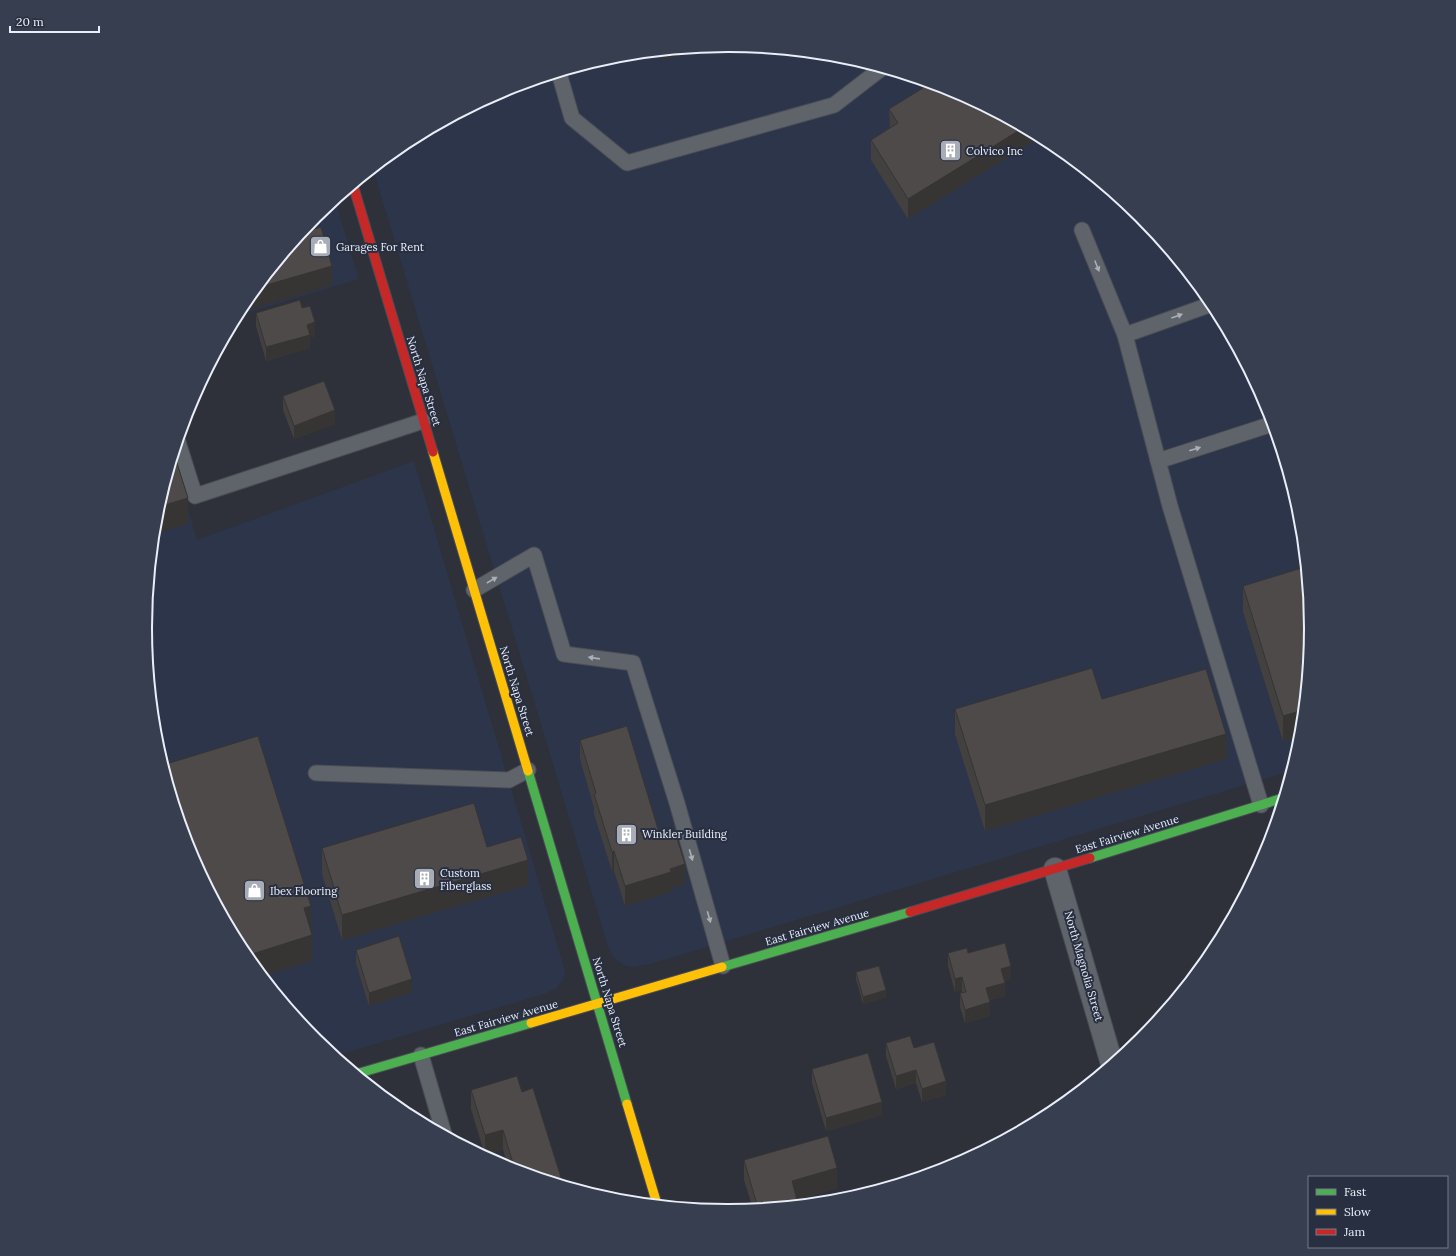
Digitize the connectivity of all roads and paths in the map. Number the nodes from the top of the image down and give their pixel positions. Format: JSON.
{"nodes":[{"id":1,"x":877,"y":72,"type":"edge"},
{"id":2,"x":560,"y":78,"type":"edge"},
{"id":3,"x":354,"y":190,"type":"edge"},
{"id":4,"x":1082,"y":230,"type":"dead end"},
{"id":5,"x":1206,"y":306,"type":"edge"},
{"id":6,"x":1125,"y":335,"type":"junction"},
{"id":7,"x":423,"y":421,"type":"junction"},
{"id":8,"x":1267,"y":426,"type":"edge"},
{"id":9,"x":181,"y":451,"type":"edge"},
{"id":10,"x":1158,"y":461,"type":"junction"},
{"id":11,"x":474,"y":590,"type":"junction"},
{"id":12,"x":528,"y":770,"type":"junction"},
{"id":13,"x":316,"y":773,"type":"dead end"},
{"id":14,"x":1277,"y":800,"type":"edge"},
{"id":15,"x":1261,"y":805,"type":"junction"},
{"id":16,"x":1055,"y":869,"type":"junction"},
{"id":17,"x":723,"y":966,"type":"junction"},
{"id":18,"x":598,"y":1003,"type":"junction"},
{"id":19,"x":422,"y":1055,"type":"junction"},
{"id":20,"x":1110,"y":1059,"type":"edge"},
{"id":21,"x":362,"y":1072,"type":"edge"},
{"id":22,"x":442,"y":1128,"type":"edge"},
{"id":23,"x":656,"y":1199,"type":"edge"}],
"edges":[{"from":1,"to":2,"type":"lane"},
{"from":3,"to":7,"type":"street","name":"North Napa Street"},
{"from":4,"to":6,"type":"lane","one_way":true},
{"from":6,"to":5,"type":"lane","one_way":true},
{"from":6,"to":10,"type":"lane"},
{"from":7,"to":9,"type":"lane"},
{"from":7,"to":11,"type":"street","name":"North Napa Street"},
{"from":10,"to":8,"type":"lane","one_way":true},
{"from":10,"to":15,"type":"lane"},
{"from":11,"to":12,"type":"street","name":"North Napa Street"},
{"from":11,"to":17,"type":"lane","one_way":true},
{"from":12,"to":13,"type":"lane"},
{"from":12,"to":18,"type":"street","name":"North Napa Street"},
{"from":14,"to":15,"type":"street","name":"East Fairview Avenue"},
{"from":15,"to":16,"type":"street","name":"East Fairview Avenue"},
{"from":16,"to":17,"type":"street","name":"East Fairview Avenue"},
{"from":16,"to":20,"type":"street","name":"North Magnolia Street"},
{"from":17,"to":18,"type":"street","name":"East Fairview Avenue"},
{"from":18,"to":19,"type":"street","name":"East Fairview Avenue"},
{"from":18,"to":23,"type":"street","name":"North Napa Street"},
{"from":19,"to":21,"type":"street","name":"East Fairview Avenue"},
{"from":19,"to":22,"type":"lane"}]}
